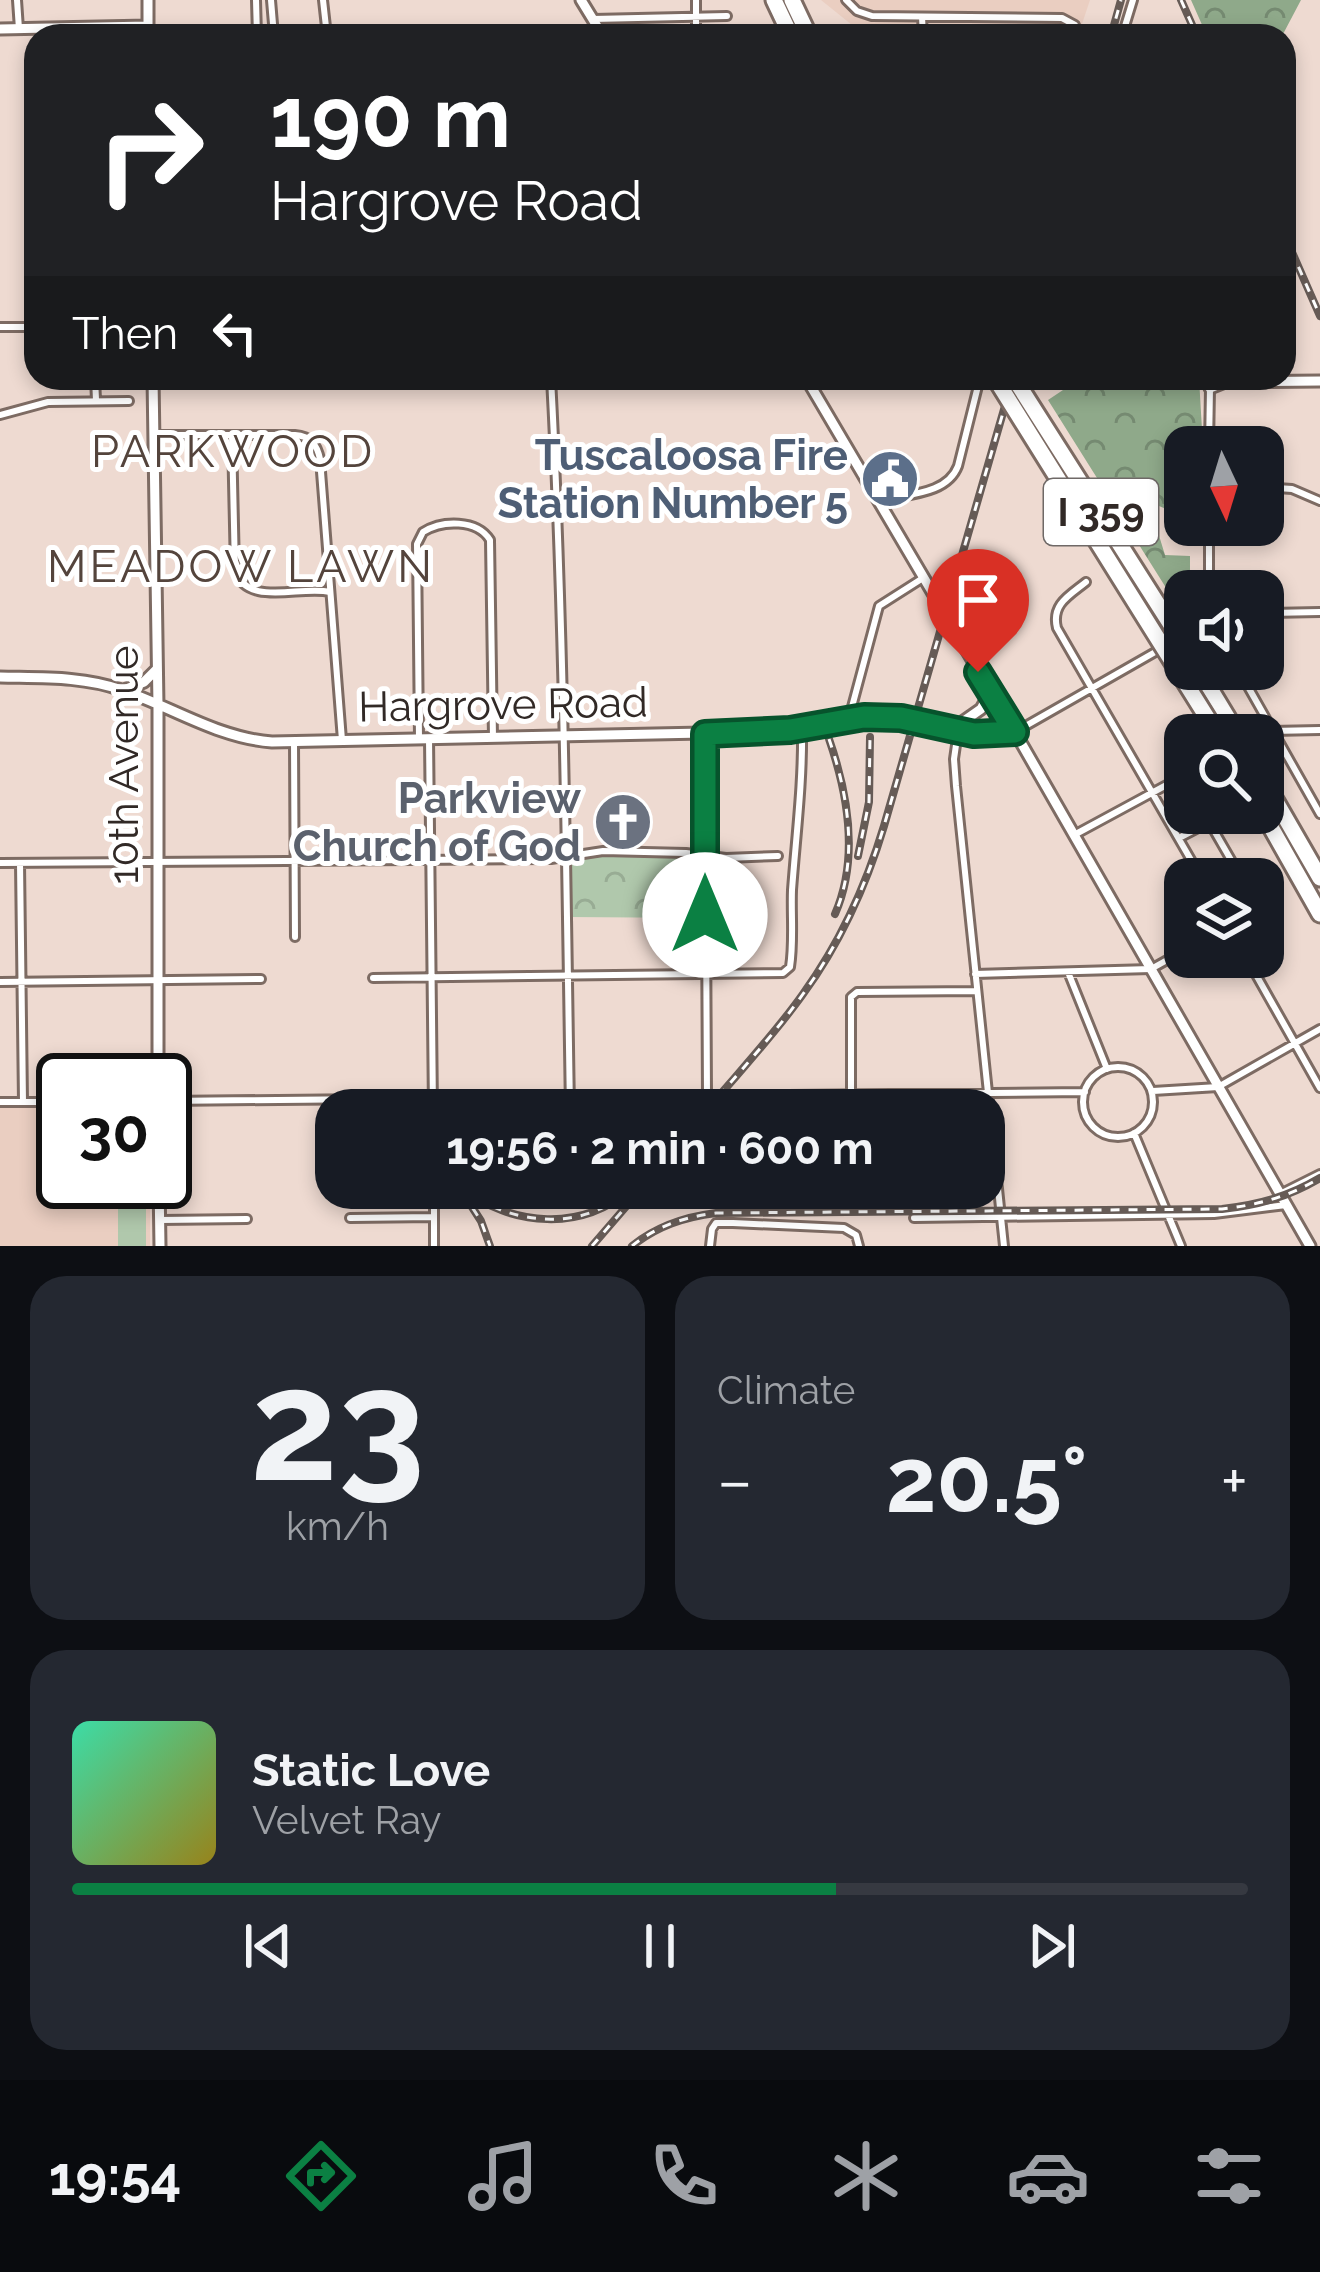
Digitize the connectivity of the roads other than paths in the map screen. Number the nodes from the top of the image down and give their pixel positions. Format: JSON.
{"nodes":[{"id":1,"x":17,"y":0,"type":"edge"},
{"id":2,"x":581,"y":0,"type":"edge"},
{"id":3,"x":696,"y":0,"type":"edge"},
{"id":4,"x":846,"y":0,"type":"edge"},
{"id":5,"x":727,"y":16,"type":"dead end"},
{"id":6,"x":696,"y":17,"type":"junction"},
{"id":7,"x":922,"y":17,"type":"junction"},
{"id":8,"x":592,"y":19,"type":"junction"},
{"id":9,"x":595,"y":24,"type":"edge"},
{"id":10,"x":696,"y":24,"type":"edge"},
{"id":11,"x":922,"y":24,"type":"edge"},
{"id":12,"x":1073,"y":24,"type":"edge"},
{"id":13,"x":0,"y":29,"type":"edge"},
{"id":14,"x":19,"y":29,"type":"junction"},
{"id":15,"x":24,"y":29,"type":"edge"},
{"id":16,"x":96,"y":390,"type":"edge"},
{"id":17,"x":153,"y":390,"type":"edge"},
{"id":18,"x":552,"y":390,"type":"edge"},
{"id":19,"x":813,"y":390,"type":"edge"},
{"id":20,"x":977,"y":390,"type":"edge"},
{"id":21,"x":1002,"y":390,"type":"edge"},
{"id":22,"x":1022,"y":390,"type":"edge"},
{"id":23,"x":1210,"y":390,"type":"edge"},
{"id":24,"x":96,"y":400,"type":"junction"},
{"id":25,"x":129,"y":401,"type":"dead end"},
{"id":26,"x":0,"y":415,"type":"edge"},
{"id":27,"x":1209,"y":426,"type":"edge"},
{"id":28,"x":153,"y":435,"type":"junction"},
{"id":29,"x":232,"y":436,"type":"junction"},
{"id":30,"x":1284,"y":487,"type":"edge"},
{"id":31,"x":1316,"y":498,"type":"edge"},
{"id":32,"x":879,"y":502,"type":"junction"},
{"id":33,"x":923,"y":578,"type":"junction"},
{"id":34,"x":1086,"y":582,"type":"dead end"},
{"id":35,"x":330,"y":592,"type":"junction"},
{"id":36,"x":1320,"y":612,"type":"edge"},
{"id":37,"x":1284,"y":613,"type":"edge"},
{"id":38,"x":1164,"y":614,"type":"edge"},
{"id":39,"x":1164,"y":647,"type":"edge"},
{"id":40,"x":157,"y":669,"type":"junction"},
{"id":41,"x":0,"y":677,"type":"edge"},
{"id":42,"x":1092,"y":690,"type":"junction"},
{"id":43,"x":124,"y":691,"type":"junction"},
{"id":44,"x":990,"y":693,"type":"junction"},
{"id":45,"x":158,"y":706,"type":"junction"},
{"id":46,"x":1205,"y":714,"type":"edge"},
{"id":47,"x":849,"y":718,"type":"junction"},
{"id":48,"x":802,"y":728,"type":"junction"},
{"id":49,"x":1320,"y":730,"type":"edge"},
{"id":50,"x":955,"y":731,"type":"junction"},
{"id":51,"x":1284,"y":731,"type":"edge"},
{"id":52,"x":1015,"y":732,"type":"junction"},
{"id":53,"x":705,"y":734,"type":"junction"},
{"id":54,"x":564,"y":736,"type":"junction"},
{"id":55,"x":494,"y":737,"type":"junction"},
{"id":56,"x":424,"y":738,"type":"junction"},
{"id":57,"x":342,"y":740,"type":"junction"},
{"id":58,"x":294,"y":742,"type":"junction"},
{"id":59,"x":1284,"y":752,"type":"edge"},
{"id":60,"x":1164,"y":787,"type":"edge"},
{"id":61,"x":1151,"y":794,"type":"junction"},
{"id":62,"x":1320,"y":814,"type":"edge"},
{"id":63,"x":1284,"y":815,"type":"edge"},
{"id":64,"x":1275,"y":834,"type":"edge"},
{"id":65,"x":1074,"y":835,"type":"junction"},
{"id":66,"x":1179,"y":838,"type":"junction"},
{"id":67,"x":568,"y":855,"type":"junction"},
{"id":68,"x":705,"y":855,"type":"junction"},
{"id":69,"x":778,"y":856,"type":"dead end"},
{"id":70,"x":1190,"y":858,"type":"edge"},
{"id":71,"x":1230,"y":858,"type":"edge"},
{"id":72,"x":430,"y":860,"type":"junction"},
{"id":73,"x":294,"y":861,"type":"junction"},
{"id":74,"x":157,"y":862,"type":"junction"},
{"id":75,"x":0,"y":863,"type":"edge"},
{"id":76,"x":20,"y":863,"type":"junction"},
{"id":77,"x":1320,"y":878,"type":"edge"},
{"id":78,"x":749,"y":913,"type":"dead end"},
{"id":79,"x":1320,"y":914,"type":"edge"},
{"id":80,"x":705,"y":915,"type":"junction"},
{"id":81,"x":295,"y":938,"type":"dead end"},
{"id":82,"x":1164,"y":962,"type":"edge"},
{"id":83,"x":1151,"y":969,"type":"junction"},
{"id":84,"x":1068,"y":972,"type":"junction"},
{"id":85,"x":706,"y":974,"type":"junction"},
{"id":86,"x":975,"y":974,"type":"junction"},
{"id":87,"x":569,"y":977,"type":"junction"},
{"id":88,"x":373,"y":978,"type":"dead end"},
{"id":89,"x":432,"y":978,"type":"junction"},
{"id":90,"x":1258,"y":978,"type":"edge"},
{"id":91,"x":261,"y":979,"type":"dead end"},
{"id":92,"x":158,"y":980,"type":"junction"},
{"id":93,"x":22,"y":981,"type":"junction"},
{"id":94,"x":0,"y":982,"type":"edge"},
{"id":95,"x":977,"y":991,"type":"junction"},
{"id":96,"x":1320,"y":1029,"type":"edge"},
{"id":97,"x":1294,"y":1043,"type":"junction"},
{"id":98,"x":158,"y":1053,"type":"edge"},
{"id":99,"x":1107,"y":1069,"type":"junction"},
{"id":100,"x":1218,"y":1087,"type":"junction"},
{"id":101,"x":1320,"y":1088,"type":"edge"},
{"id":102,"x":433,"y":1089,"type":"edge"},
{"id":103,"x":570,"y":1089,"type":"edge"},
{"id":104,"x":707,"y":1089,"type":"edge"},
{"id":105,"x":851,"y":1089,"type":"edge"},
{"id":106,"x":988,"y":1089,"type":"edge"},
{"id":107,"x":1151,"y":1091,"type":"junction"},
{"id":108,"x":1005,"y":1092,"type":"edge"},
{"id":109,"x":1084,"y":1092,"type":"junction"},
{"id":110,"x":315,"y":1099,"type":"edge"},
{"id":111,"x":192,"y":1101,"type":"edge"},
{"id":112,"x":0,"y":1102,"type":"edge"},
{"id":113,"x":22,"y":1102,"type":"junction"},
{"id":114,"x":36,"y":1102,"type":"edge"},
{"id":115,"x":1134,"y":1133,"type":"junction"},
{"id":116,"x":1320,"y":1174,"type":"edge"},
{"id":117,"x":1280,"y":1194,"type":"junction"},
{"id":118,"x":1286,"y":1205,"type":"junction"},
{"id":119,"x":160,"y":1209,"type":"edge"},
{"id":120,"x":434,"y":1209,"type":"edge"},
{"id":121,"x":1001,"y":1209,"type":"edge"},
{"id":122,"x":1169,"y":1214,"type":"junction"},
{"id":123,"x":1002,"y":1215,"type":"junction"},
{"id":124,"x":434,"y":1216,"type":"junction"},
{"id":125,"x":350,"y":1218,"type":"dead end"},
{"id":126,"x":914,"y":1218,"type":"dead end"},
{"id":127,"x":160,"y":1220,"type":"junction"},
{"id":128,"x":247,"y":1220,"type":"dead end"},
{"id":129,"x":160,"y":1246,"type":"edge"},
{"id":130,"x":434,"y":1246,"type":"edge"},
{"id":131,"x":710,"y":1246,"type":"edge"},
{"id":132,"x":859,"y":1246,"type":"edge"},
{"id":133,"x":1004,"y":1246,"type":"edge"},
{"id":134,"x":1181,"y":1246,"type":"edge"},
{"id":135,"x":1310,"y":1246,"type":"edge"}],
"edges":[{"from":1,"to":14,"type":"street"},
{"from":2,"to":8,"type":"main road"},
{"from":3,"to":6,"type":"street"},
{"from":4,"to":7,"type":"street"},
{"from":5,"to":6,"type":"street"},
{"from":6,"to":8,"type":"street"},
{"from":6,"to":10,"type":"street"},
{"from":7,"to":11,"type":"street"},
{"from":7,"to":12,"type":"street"},
{"from":8,"to":9,"type":"main road"},
{"from":13,"to":14,"type":"main road"},
{"from":14,"to":15,"type":"main road"},
{"from":16,"to":24,"type":"street"},
{"from":17,"to":28,"type":"main road","name":"10th Avenue"},
{"from":18,"to":54,"type":"street"},
{"from":19,"to":32,"type":"main road"},
{"from":20,"to":32,"type":"street"},
{"from":21,"to":46,"type":"highway","number":"I 359","bridge":true},
{"from":22,"to":38,"type":"highway","number":"I 359","bridge":true},
{"from":23,"to":27,"type":"street"},
{"from":24,"to":25,"type":"street"},
{"from":24,"to":26,"type":"street"},
{"from":28,"to":29,"type":"street"},
{"from":28,"to":40,"type":"main road","name":"10th Avenue"},
{"from":29,"to":35,"type":"street"},
{"from":29,"to":35,"type":"street"},
{"from":30,"to":31,"type":"street"},
{"from":32,"to":33,"type":"main road"},
{"from":33,"to":44,"type":"main road"},
{"from":33,"to":47,"type":"street"},
{"from":34,"to":42,"type":"street"},
{"from":35,"to":57,"type":"street"},
{"from":36,"to":37,"type":"street"},
{"from":39,"to":42,"type":"street"},
{"from":40,"to":43,"type":"main road"},
{"from":40,"to":45,"type":"main road","name":"10th Avenue"},
{"from":41,"to":43,"type":"main road","name":"Hargrove Road"},
{"from":42,"to":52,"type":"street"},
{"from":42,"to":61,"type":"street"},
{"from":43,"to":45,"type":"main road","name":"Hargrove Road"},
{"from":44,"to":50,"type":"main road"},
{"from":44,"to":52,"type":"main road"},
{"from":45,"to":58,"type":"main road","name":"Hargrove Road"},
{"from":45,"to":74,"type":"main road","name":"10th Avenue"},
{"from":47,"to":48,"type":"main road","name":"Hargrove Road"},
{"from":47,"to":50,"type":"main road","name":"Hargrove Road"},
{"from":48,"to":53,"type":"main road","name":"Hargrove Road"},
{"from":48,"to":85,"type":"street"},
{"from":49,"to":51,"type":"street"},
{"from":50,"to":52,"type":"main road","name":"Hargrove Road"},
{"from":50,"to":86,"type":"street"},
{"from":52,"to":65,"type":"main road"},
{"from":53,"to":54,"type":"main road","name":"Hargrove Road"},
{"from":53,"to":68,"type":"street"},
{"from":54,"to":55,"type":"main road","name":"Hargrove Road"},
{"from":54,"to":67,"type":"street"},
{"from":55,"to":56,"type":"main road","name":"Hargrove Road"},
{"from":55,"to":56,"type":"street"},
{"from":56,"to":57,"type":"main road","name":"Hargrove Road"},
{"from":56,"to":72,"type":"street"},
{"from":57,"to":58,"type":"main road","name":"Hargrove Road"},
{"from":58,"to":73,"type":"street"},
{"from":59,"to":62,"type":"street"},
{"from":60,"to":61,"type":"street"},
{"from":61,"to":65,"type":"street"},
{"from":61,"to":66,"type":"street"},
{"from":63,"to":77,"type":"highway"},
{"from":64,"to":79,"type":"highway"},
{"from":65,"to":83,"type":"main road"},
{"from":66,"to":70,"type":"street"},
{"from":66,"to":71,"type":"street"},
{"from":67,"to":68,"type":"street"},
{"from":67,"to":72,"type":"street"},
{"from":67,"to":87,"type":"street"},
{"from":68,"to":69,"type":"street"},
{"from":68,"to":80,"type":"street"},
{"from":72,"to":73,"type":"street"},
{"from":72,"to":89,"type":"street"},
{"from":73,"to":74,"type":"street"},
{"from":73,"to":81,"type":"street"},
{"from":74,"to":76,"type":"street"},
{"from":74,"to":92,"type":"main road","name":"10th Avenue"},
{"from":75,"to":76,"type":"street"},
{"from":76,"to":93,"type":"street"},
{"from":78,"to":80,"type":"street"},
{"from":80,"to":85,"type":"street"},
{"from":82,"to":83,"type":"street"},
{"from":83,"to":84,"type":"street"},
{"from":83,"to":100,"type":"main road"},
{"from":84,"to":86,"type":"street"},
{"from":84,"to":99,"type":"street"},
{"from":85,"to":87,"type":"street"},
{"from":85,"to":104,"type":"street"},
{"from":86,"to":95,"type":"street"},
{"from":87,"to":89,"type":"street"},
{"from":87,"to":103,"type":"street"},
{"from":88,"to":89,"type":"street"},
{"from":89,"to":102,"type":"street"},
{"from":90,"to":97,"type":"street"},
{"from":91,"to":92,"type":"street"},
{"from":92,"to":93,"type":"street"},
{"from":92,"to":98,"type":"main road","name":"10th Avenue"},
{"from":93,"to":94,"type":"street"},
{"from":93,"to":113,"type":"street"},
{"from":95,"to":105,"type":"street"},
{"from":95,"to":106,"type":"street"},
{"from":96,"to":97,"type":"street"},
{"from":97,"to":100,"type":"street"},
{"from":97,"to":101,"type":"street"},
{"from":99,"to":107,"type":"street"},
{"from":99,"to":109,"type":"street"},
{"from":100,"to":107,"type":"street"},
{"from":100,"to":117,"type":"main road"},
{"from":107,"to":115,"type":"street"},
{"from":108,"to":109,"type":"street"},
{"from":109,"to":115,"type":"street"},
{"from":110,"to":111,"type":"street"},
{"from":112,"to":113,"type":"street"},
{"from":113,"to":114,"type":"street"},
{"from":115,"to":122,"type":"street"},
{"from":116,"to":117,"type":"street"},
{"from":117,"to":118,"type":"main road"},
{"from":118,"to":122,"type":"street"},
{"from":118,"to":135,"type":"main road"},
{"from":119,"to":127,"type":"main road"},
{"from":120,"to":124,"type":"street"},
{"from":121,"to":123,"type":"street"},
{"from":122,"to":123,"type":"street"},
{"from":122,"to":134,"type":"street"},
{"from":123,"to":126,"type":"street"},
{"from":123,"to":133,"type":"street"},
{"from":124,"to":125,"type":"street"},
{"from":124,"to":130,"type":"street"},
{"from":127,"to":128,"type":"street"},
{"from":127,"to":129,"type":"main road"},
{"from":131,"to":132,"type":"street"}]}
